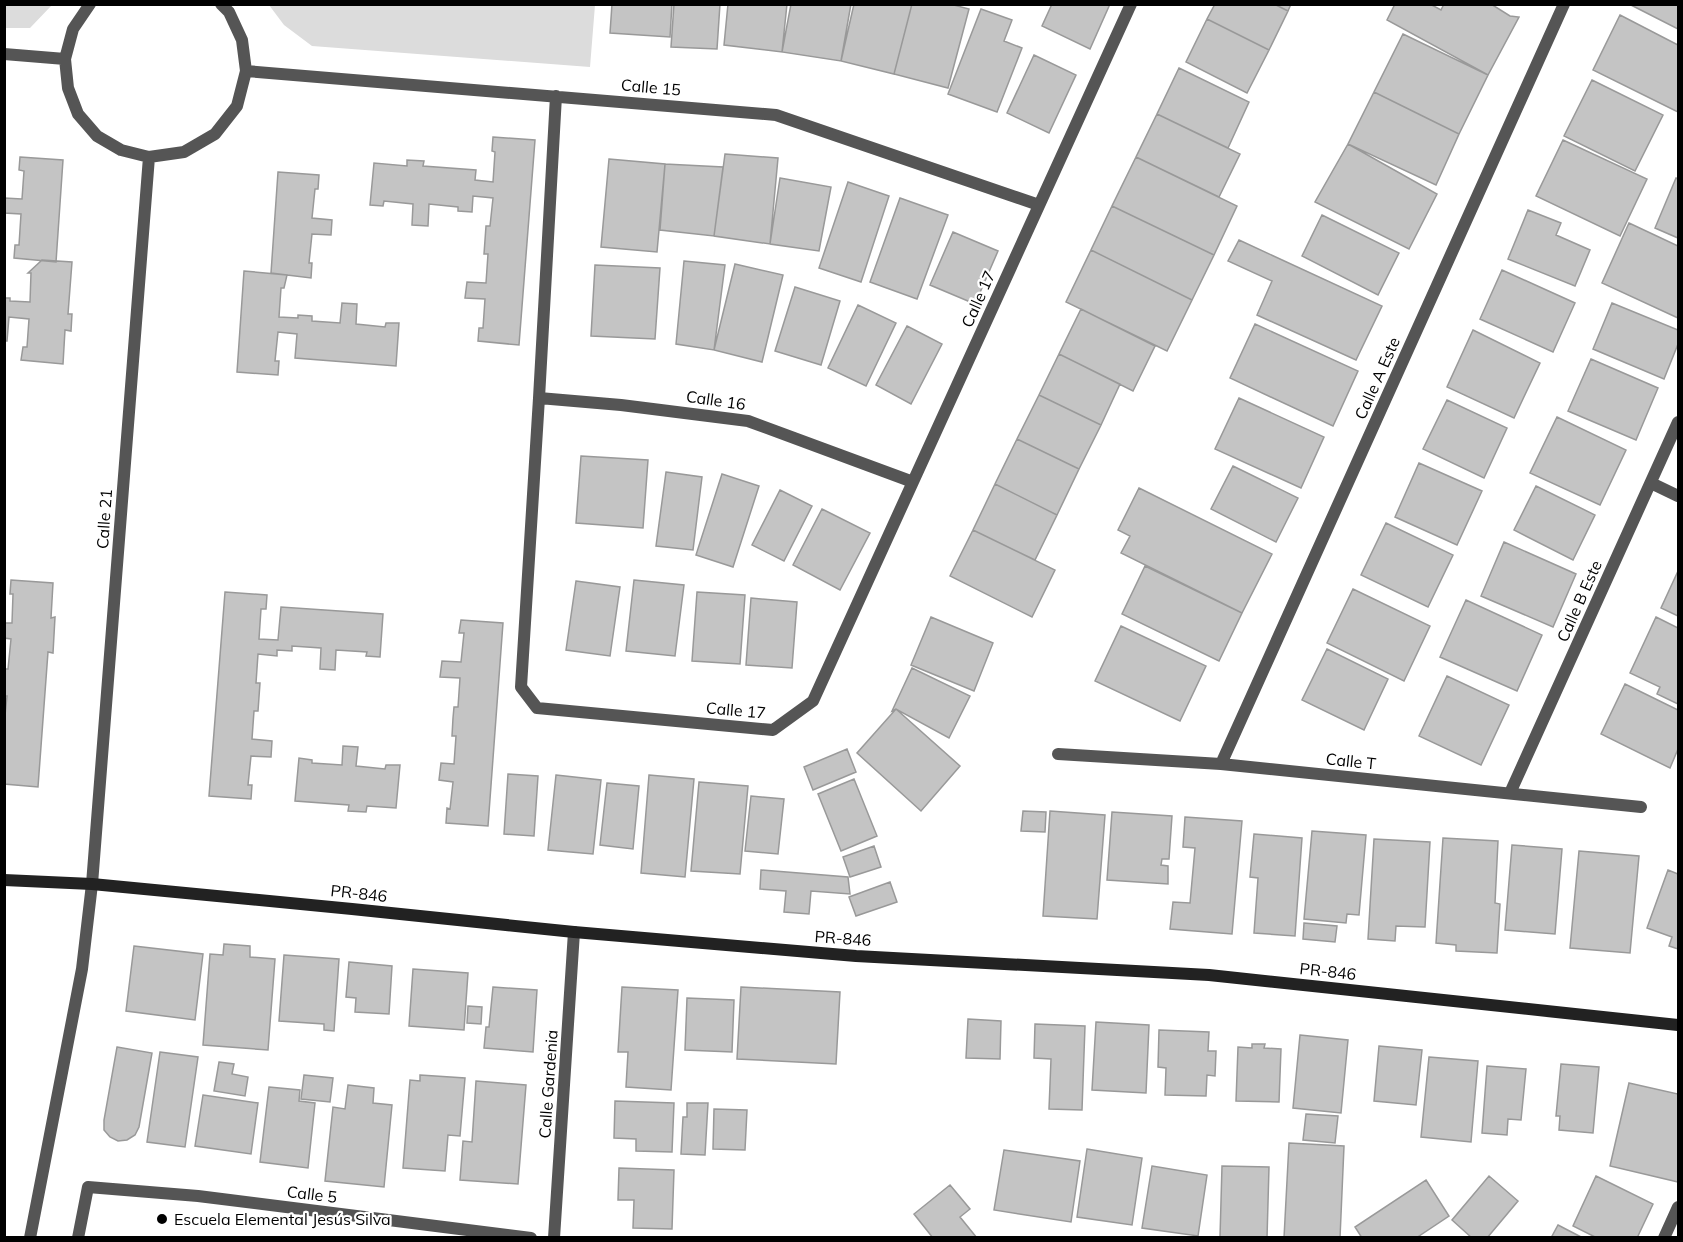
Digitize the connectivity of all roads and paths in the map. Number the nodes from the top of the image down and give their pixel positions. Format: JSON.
{"nodes":[{"id":1,"x":90,"y":4,"type":"edge"},
{"id":2,"x":220,"y":4,"type":"edge"},
{"id":3,"x":1131,"y":4,"type":"edge"},
{"id":4,"x":1564,"y":4,"type":"edge"},
{"id":5,"x":4,"y":54,"type":"edge"},
{"id":6,"x":65,"y":59,"type":"junction"},
{"id":7,"x":246,"y":71,"type":"junction"},
{"id":8,"x":556,"y":96,"type":"junction"},
{"id":9,"x":149,"y":157,"type":"junction"},
{"id":10,"x":1039,"y":205,"type":"junction"},
{"id":11,"x":539,"y":398,"type":"junction"},
{"id":12,"x":1678,"y":422,"type":"edge"},
{"id":13,"x":913,"y":482,"type":"junction"},
{"id":14,"x":1651,"y":483,"type":"junction"},
{"id":15,"x":1678,"y":496,"type":"edge"},
{"id":16,"x":1058,"y":754,"type":"dead end"},
{"id":17,"x":1221,"y":764,"type":"junction"},
{"id":18,"x":1510,"y":793,"type":"junction"},
{"id":19,"x":1641,"y":807,"type":"dead end"},
{"id":20,"x":4,"y":880,"type":"edge"},
{"id":21,"x":92,"y":884,"type":"junction"},
{"id":22,"x":574,"y":932,"type":"junction"},
{"id":23,"x":1678,"y":1025,"type":"edge"},
{"id":24,"x":1678,"y":1207,"type":"edge"},
{"id":25,"x":30,"y":1238,"type":"edge"},
{"id":26,"x":78,"y":1238,"type":"edge"},
{"id":27,"x":531,"y":1238,"type":"edge"},
{"id":28,"x":554,"y":1238,"type":"edge"},
{"id":29,"x":1664,"y":1238,"type":"edge"}],
"edges":[{"from":1,"to":6,"type":"street"},
{"from":2,"to":7,"type":"street"},
{"from":3,"to":10,"type":"street","name":"Calle 17"},
{"from":4,"to":17,"type":"street","name":"Calle A Este"},
{"from":5,"to":6,"type":"street"},
{"from":6,"to":9,"type":"street"},
{"from":7,"to":8,"type":"street","name":"Calle 15"},
{"from":7,"to":9,"type":"street"},
{"from":8,"to":10,"type":"street","name":"Calle 15"},
{"from":8,"to":11,"type":"street","name":"Calle 17"},
{"from":9,"to":21,"type":"street","name":"Calle 21"},
{"from":10,"to":13,"type":"street","name":"Calle 17"},
{"from":11,"to":13,"type":"street","name":"Calle 16"},
{"from":11,"to":13,"type":"street","name":"Calle 17"},
{"from":12,"to":14,"type":"street","name":"Calle B Este"},
{"from":14,"to":15,"type":"street"},
{"from":14,"to":18,"type":"street","name":"Calle B Este"},
{"from":16,"to":17,"type":"street","name":"Calle T"},
{"from":17,"to":18,"type":"street","name":"Calle T"},
{"from":18,"to":19,"type":"street","name":"Calle T"},
{"from":20,"to":21,"type":"street","name":"PR-846","number":"PR-846"},
{"from":21,"to":22,"type":"street","name":"PR-846","number":"PR-846"},
{"from":21,"to":25,"type":"street","name":"Calle 21"},
{"from":22,"to":23,"type":"street","name":"PR-846","number":"PR-846"},
{"from":22,"to":28,"type":"street","name":"Calle Gardenia"},
{"from":24,"to":29,"type":"street"},
{"from":26,"to":27,"type":"street","name":"Calle 5"}]}
